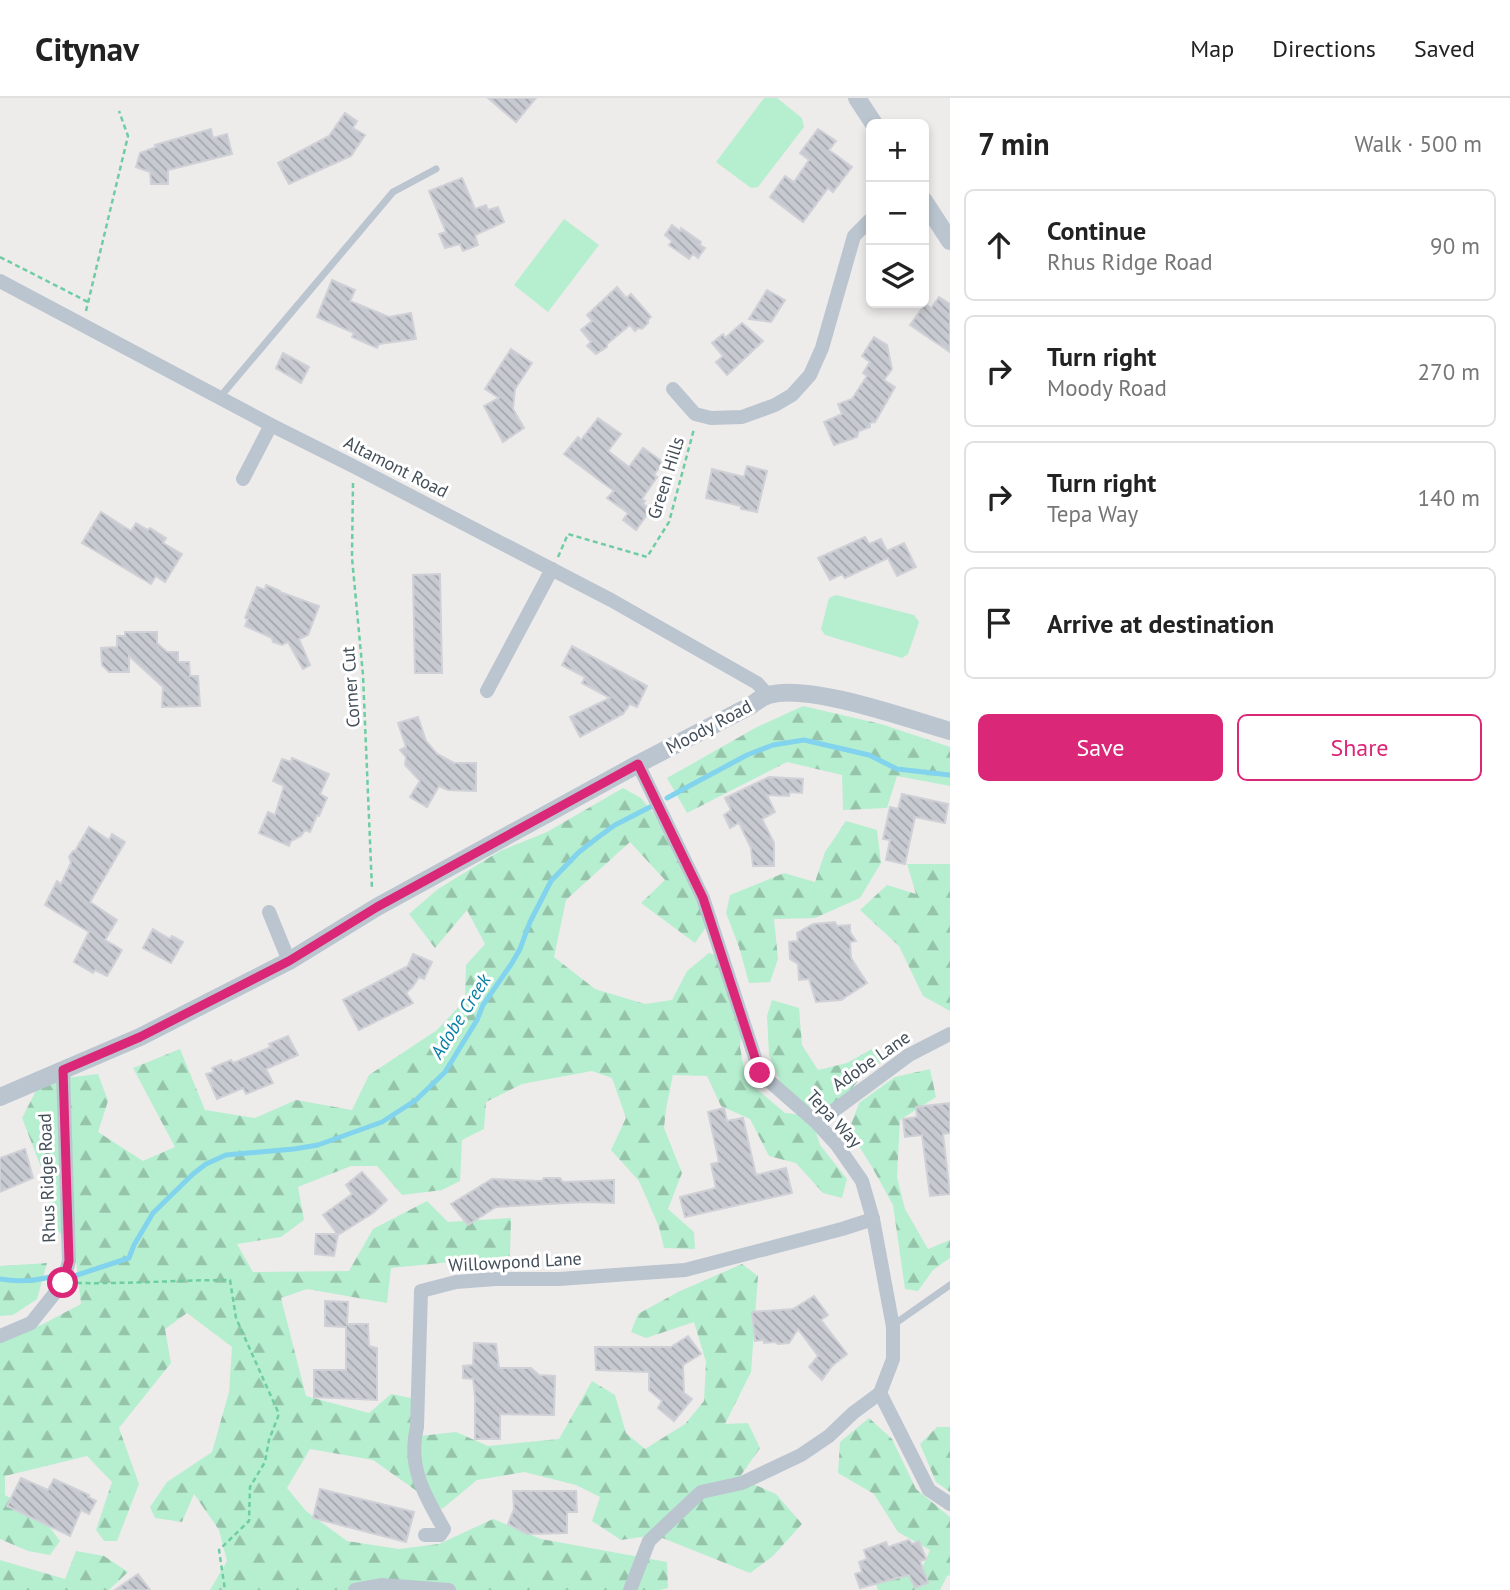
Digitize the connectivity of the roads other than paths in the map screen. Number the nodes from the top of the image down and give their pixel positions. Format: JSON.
{"nodes":[{"id":1,"x":856,"y":98,"type":"edge"},
{"id":2,"x":871,"y":119,"type":"edge"},
{"id":3,"x":436,"y":169,"type":"dead end"},
{"id":4,"x":929,"y":209,"type":"edge"},
{"id":5,"x":866,"y":224,"type":"edge"},
{"id":6,"x":950,"y":241,"type":"edge"},
{"id":7,"x":0,"y":281,"type":"edge"},
{"id":8,"x":673,"y":389,"type":"dead end"},
{"id":9,"x":220,"y":397,"type":"junction"},
{"id":10,"x":271,"y":425,"type":"junction"},
{"id":11,"x":243,"y":479,"type":"dead end"},
{"id":12,"x":552,"y":569,"type":"junction"},
{"id":13,"x":487,"y":691,"type":"dead end"},
{"id":14,"x":768,"y":695,"type":"junction"},
{"id":15,"x":950,"y":730,"type":"edge"},
{"id":16,"x":638,"y":764,"type":"junction"},
{"id":17,"x":269,"y":912,"type":"dead end"},
{"id":18,"x":289,"y":961,"type":"junction"},
{"id":19,"x":950,"y":1034,"type":"edge"},
{"id":20,"x":63,"y":1070,"type":"junction"},
{"id":21,"x":0,"y":1097,"type":"edge"},
{"id":22,"x":817,"y":1124,"type":"junction"},
{"id":23,"x":873,"y":1219,"type":"junction"},
{"id":24,"x":950,"y":1285,"type":"edge"},
{"id":25,"x":892,"y":1326,"type":"junction"},
{"id":26,"x":0,"y":1336,"type":"edge"},
{"id":27,"x":880,"y":1393,"type":"junction"},
{"id":28,"x":950,"y":1504,"type":"edge"},
{"id":29,"x":425,"y":1535,"type":"dead end"},
{"id":30,"x":355,"y":1590,"type":"edge"},
{"id":31,"x":449,"y":1590,"type":"edge"},
{"id":32,"x":630,"y":1590,"type":"edge"}],
"edges":[{"from":1,"to":2,"type":"street"},
{"from":3,"to":9,"type":"lane"},
{"from":4,"to":6,"type":"street"},
{"from":5,"to":8,"type":"street"},
{"from":7,"to":9,"type":"street","name":"Altamont Road"},
{"from":9,"to":10,"type":"street","name":"Altamont Road"},
{"from":10,"to":11,"type":"street"},
{"from":10,"to":12,"type":"street","name":"Altamont Road"},
{"from":12,"to":13,"type":"street"},
{"from":12,"to":14,"type":"street","name":"Altamont Road"},
{"from":14,"to":15,"type":"street","name":"Moody Road"},
{"from":14,"to":16,"type":"street","name":"Moody Road"},
{"from":16,"to":18,"type":"street","name":"Moody Road"},
{"from":16,"to":22,"type":"street","name":"Tepa Way"},
{"from":17,"to":18,"type":"street"},
{"from":18,"to":20,"type":"street","name":"Moody Road"},
{"from":19,"to":22,"type":"street","name":"Adobe Lane"},
{"from":20,"to":21,"type":"street","name":"Moody Road"},
{"from":20,"to":26,"type":"street","name":"Rhus Ridge Road"},
{"from":22,"to":23,"type":"street","name":"Tepa Way"},
{"from":23,"to":25,"type":"street","name":"Tepa Way"},
{"from":23,"to":29,"type":"street","name":"Willowpond Lane"},
{"from":24,"to":25,"type":"lane"},
{"from":25,"to":27,"type":"street","name":"Tepa Way"},
{"from":27,"to":28,"type":"street"},
{"from":27,"to":32,"type":"street"},
{"from":30,"to":31,"type":"street"}]}
